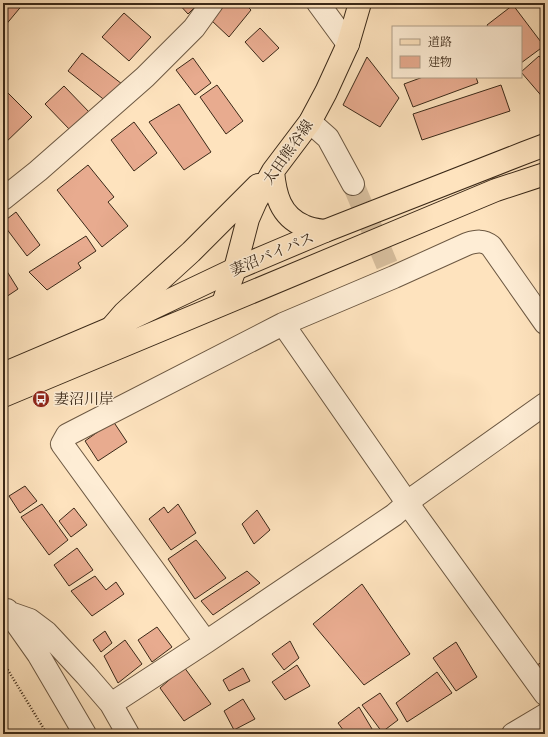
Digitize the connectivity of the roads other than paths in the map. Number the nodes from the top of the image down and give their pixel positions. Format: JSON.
{"nodes":[{"id":1,"x":212,"y":3,"type":"edge"},
{"id":2,"x":318,"y":3,"type":"edge"},
{"id":3,"x":360,"y":3,"type":"edge"},
{"id":4,"x":348,"y":44,"type":"junction"},
{"id":5,"x":310,"y":122,"type":"junction"},
{"id":6,"x":545,"y":146,"type":"edge"},
{"id":7,"x":273,"y":171,"type":"junction"},
{"id":8,"x":545,"y":174,"type":"edge"},
{"id":9,"x":354,"y":184,"type":"tunnel mouth"},
{"id":10,"x":3,"y":198,"type":"edge"},
{"id":11,"x":325,"y":231,"type":"junction"},
{"id":12,"x":235,"y":269,"type":"junction"},
{"id":13,"x":223,"y":303,"type":"junction"},
{"id":14,"x":545,"y":323,"type":"edge"},
{"id":15,"x":283,"y":324,"type":"junction"},
{"id":16,"x":111,"y":328,"type":"junction"},
{"id":17,"x":3,"y":374,"type":"edge"},
{"id":18,"x":3,"y":396,"type":"edge"},
{"id":19,"x":545,"y":404,"type":"edge"},
{"id":20,"x":408,"y":504,"type":"junction"},
{"id":21,"x":6,"y":608,"type":"edge"},
{"id":22,"x":206,"y":642,"type":"junction"},
{"id":23,"x":545,"y":694,"type":"edge"},
{"id":24,"x":111,"y":704,"type":"junction"},
{"id":25,"x":545,"y":715,"type":"edge"},
{"id":26,"x":85,"y":734,"type":"edge"},
{"id":27,"x":128,"y":734,"type":"edge"},
{"id":28,"x":513,"y":734,"type":"edge"}],
"edges":[{"from":1,"to":10,"type":"street"},
{"from":2,"to":4,"type":"street"},
{"from":3,"to":4,"type":"main road","name":"太田熊谷線"},
{"from":4,"to":5,"type":"main road","name":"太田熊谷線"},
{"from":5,"to":7,"type":"main road","name":"太田熊谷線"},
{"from":5,"to":9,"type":"street"},
{"from":6,"to":11,"type":"main road","name":"妻沼バイパス"},
{"from":7,"to":11,"type":"main road"},
{"from":7,"to":12,"type":"main road","name":"太田熊谷線"},
{"from":7,"to":16,"type":"main road"},
{"from":8,"to":13,"type":"main road","name":"妻沼バイパス"},
{"from":11,"to":12,"type":"main road","name":"妻沼バイパス"},
{"from":12,"to":13,"type":"main road","name":"太田熊谷線"},
{"from":12,"to":16,"type":"main road","name":"妻沼バイパス"},
{"from":13,"to":18,"type":"main road","name":"妻沼バイパス"},
{"from":14,"to":15,"type":"street"},
{"from":15,"to":20,"type":"street"},
{"from":15,"to":22,"type":"street"},
{"from":16,"to":17,"type":"main road","name":"妻沼バイパス"},
{"from":19,"to":20,"type":"street"},
{"from":20,"to":22,"type":"street"},
{"from":20,"to":23,"type":"street"},
{"from":21,"to":24,"type":"street"},
{"from":21,"to":26,"type":"street"},
{"from":22,"to":24,"type":"street"},
{"from":24,"to":27,"type":"street"},
{"from":25,"to":28,"type":"street"}]}
